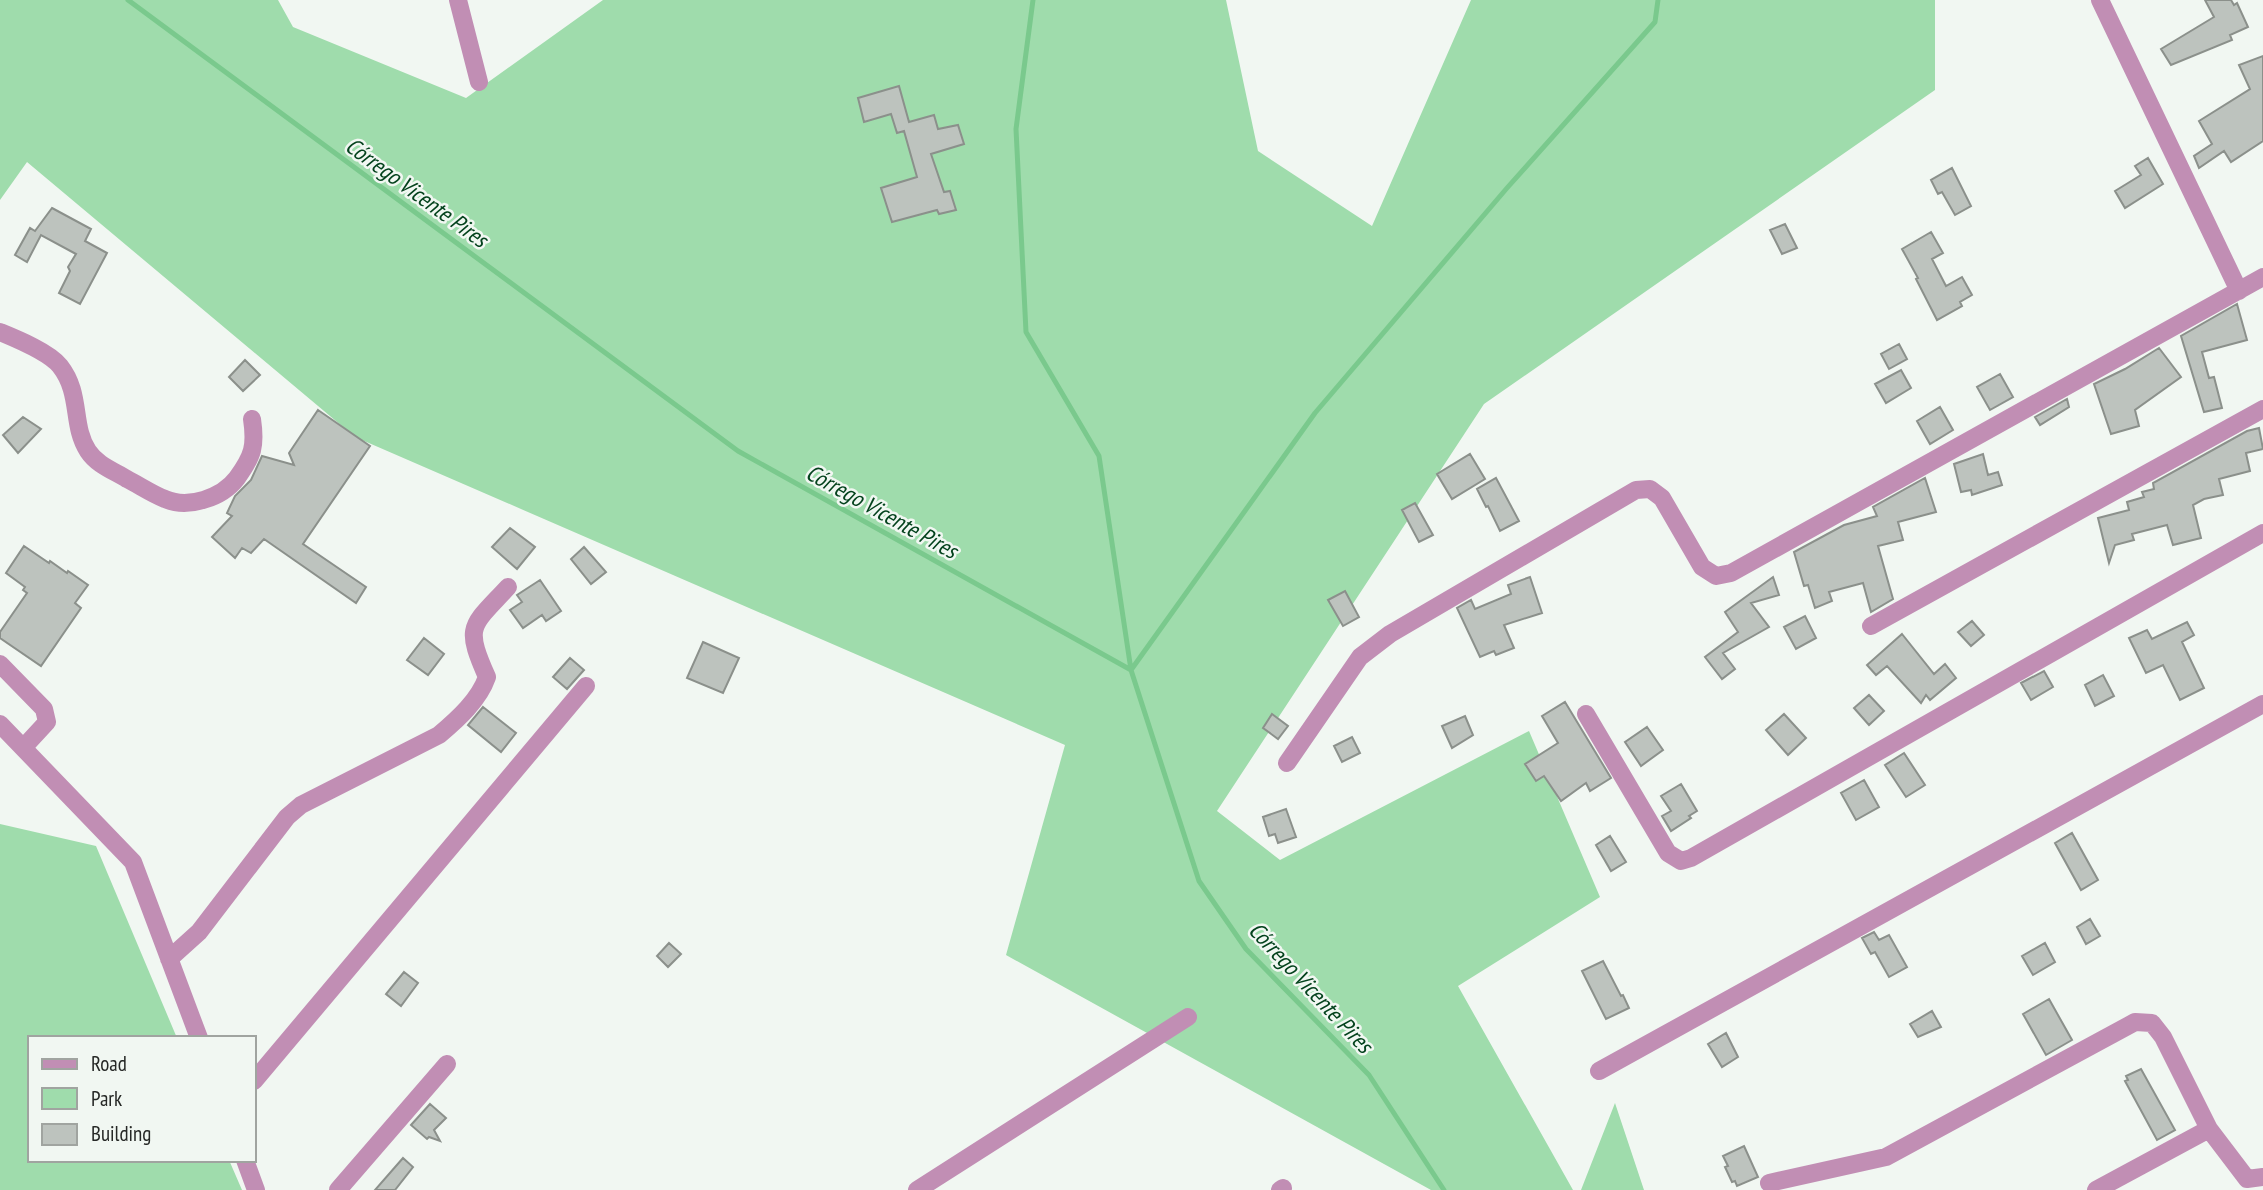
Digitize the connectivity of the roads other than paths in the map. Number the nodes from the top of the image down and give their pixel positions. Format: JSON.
{"nodes":[{"id":1,"x":458,"y":0,"type":"edge"},
{"id":2,"x":2100,"y":0,"type":"edge"},
{"id":3,"x":479,"y":82,"type":"dead end"},
{"id":4,"x":2263,"y":277,"type":"edge"},
{"id":5,"x":2239,"y":291,"type":"junction"},
{"id":6,"x":0,"y":332,"type":"edge"},
{"id":7,"x":2263,"y":409,"type":"edge"},
{"id":8,"x":252,"y":419,"type":"dead end"},
{"id":9,"x":2263,"y":533,"type":"edge"},
{"id":10,"x":508,"y":587,"type":"dead end"},
{"id":11,"x":1871,"y":626,"type":"dead end"},
{"id":12,"x":0,"y":664,"type":"edge"},
{"id":13,"x":586,"y":686,"type":"dead end"},
{"id":14,"x":2263,"y":704,"type":"edge"},
{"id":15,"x":1586,"y":714,"type":"dead end"},
{"id":16,"x":0,"y":724,"type":"edge"},
{"id":17,"x":23,"y":748,"type":"junction"},
{"id":18,"x":1287,"y":763,"type":"dead end"},
{"id":19,"x":169,"y":959,"type":"junction"},
{"id":20,"x":1188,"y":1017,"type":"dead end"},
{"id":21,"x":198,"y":1036,"type":"edge"},
{"id":22,"x":447,"y":1064,"type":"dead end"},
{"id":23,"x":1599,"y":1071,"type":"dead end"},
{"id":24,"x":256,"y":1079,"type":"edge"},
{"id":25,"x":2209,"y":1129,"type":"junction"},
{"id":26,"x":246,"y":1162,"type":"edge"},
{"id":27,"x":2263,"y":1177,"type":"edge"},
{"id":28,"x":1769,"y":1183,"type":"dead end"},
{"id":29,"x":256,"y":1190,"type":"edge"},
{"id":30,"x":338,"y":1190,"type":"edge"},
{"id":31,"x":917,"y":1190,"type":"edge"},
{"id":32,"x":2096,"y":1190,"type":"edge"}],
"edges":[{"from":1,"to":3,"type":"street"},
{"from":2,"to":5,"type":"street"},
{"from":4,"to":5,"type":"street"},
{"from":5,"to":18,"type":"street"},
{"from":6,"to":8,"type":"street"},
{"from":7,"to":11,"type":"street"},
{"from":9,"to":15,"type":"street"},
{"from":10,"to":19,"type":"street"},
{"from":12,"to":17,"type":"street"},
{"from":13,"to":24,"type":"street"},
{"from":14,"to":23,"type":"street"},
{"from":16,"to":17,"type":"street"},
{"from":17,"to":19,"type":"street"},
{"from":19,"to":21,"type":"street"},
{"from":20,"to":31,"type":"street"},
{"from":22,"to":30,"type":"street"},
{"from":25,"to":27,"type":"street"},
{"from":25,"to":28,"type":"street"},
{"from":25,"to":32,"type":"street"},
{"from":26,"to":29,"type":"street"}]}
